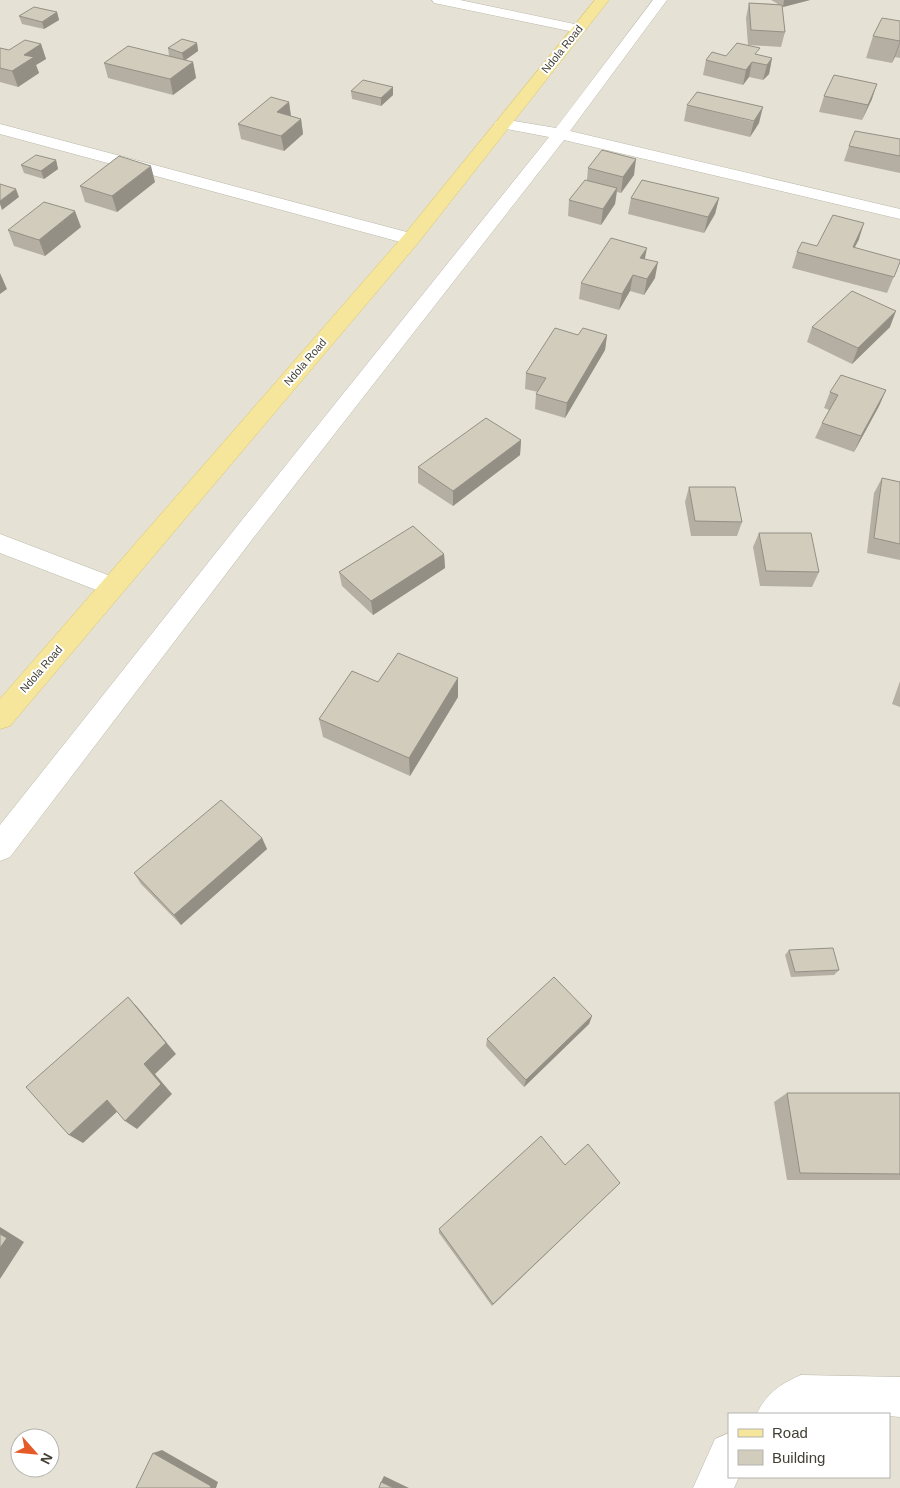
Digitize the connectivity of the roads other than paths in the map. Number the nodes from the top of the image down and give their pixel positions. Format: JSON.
{"nodes":[{"id":1,"x":439,"y":0,"type":"edge"},
{"id":2,"x":602,"y":0,"type":"edge"},
{"id":3,"x":660,"y":0,"type":"edge"},
{"id":4,"x":579,"y":30,"type":"junction"},
{"id":5,"x":502,"y":124,"type":"junction"},
{"id":6,"x":0,"y":129,"type":"edge"},
{"id":7,"x":560,"y":134,"type":"junction"},
{"id":8,"x":900,"y":214,"type":"edge"},
{"id":9,"x":411,"y":239,"type":"junction"},
{"id":10,"x":0,"y":543,"type":"edge"},
{"id":11,"x":112,"y":587,"type":"junction"},
{"id":12,"x":0,"y":718,"type":"edge"},
{"id":13,"x":0,"y":848,"type":"edge"},
{"id":14,"x":900,"y":1397,"type":"edge"},
{"id":15,"x":778,"y":1413,"type":"edge"},
{"id":16,"x":728,"y":1455,"type":"edge"},
{"id":17,"x":713,"y":1488,"type":"edge"}],
"edges":[{"from":1,"to":4,"type":"street"},
{"from":2,"to":4,"type":"main road","name":"Ndola Road"},
{"from":3,"to":7,"type":"street"},
{"from":4,"to":5,"type":"main road","name":"Ndola Road"},
{"from":5,"to":7,"type":"street"},
{"from":5,"to":9,"type":"main road","name":"Ndola Road"},
{"from":6,"to":9,"type":"street"},
{"from":7,"to":8,"type":"street"},
{"from":7,"to":13,"type":"street"},
{"from":9,"to":11,"type":"main road","name":"Ndola Road"},
{"from":10,"to":11,"type":"street"},
{"from":11,"to":12,"type":"main road","name":"Ndola Road"},
{"from":14,"to":15,"type":"street"},
{"from":16,"to":17,"type":"street"}]}
